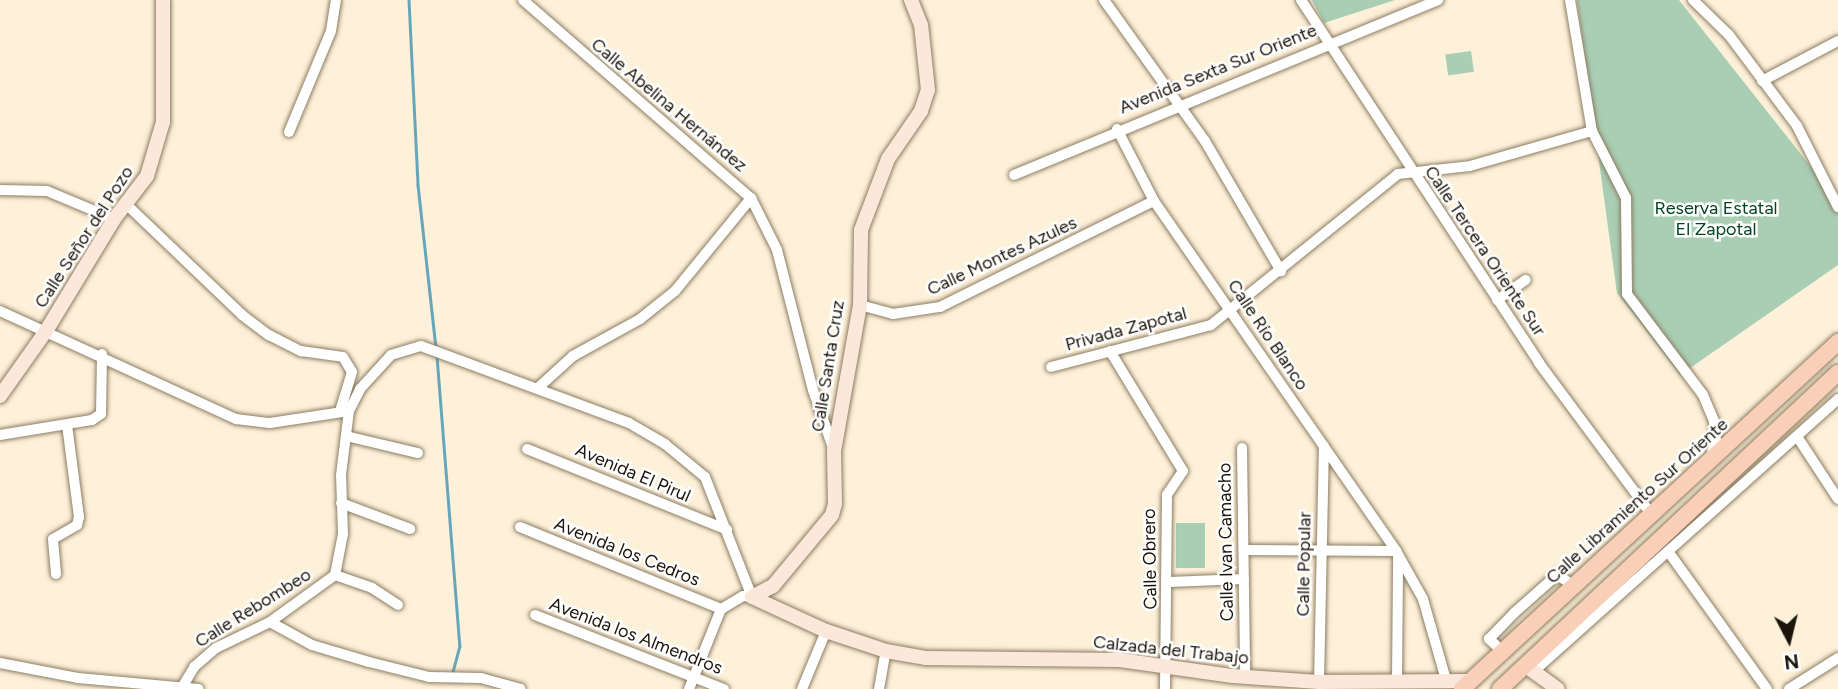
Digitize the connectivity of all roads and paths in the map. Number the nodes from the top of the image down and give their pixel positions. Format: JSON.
{"nodes":[{"id":1,"x":163,"y":0,"type":"edge"},
{"id":2,"x":336,"y":0,"type":"edge"},
{"id":3,"x":523,"y":0,"type":"edge"},
{"id":4,"x":911,"y":0,"type":"edge"},
{"id":5,"x":1104,"y":0,"type":"edge"},
{"id":6,"x":1301,"y":0,"type":"edge"},
{"id":7,"x":1438,"y":0,"type":"edge"},
{"id":8,"x":1570,"y":0,"type":"edge"},
{"id":9,"x":1693,"y":0,"type":"edge"},
{"id":10,"x":1330,"y":41,"type":"junction"},
{"id":11,"x":1838,"y":41,"type":"edge"},
{"id":12,"x":1762,"y":81,"type":"junction"},
{"id":13,"x":1180,"y":106,"type":"junction"},
{"id":14,"x":1117,"y":129,"type":"junction"},
{"id":15,"x":1592,"y":131,"type":"junction"},
{"id":16,"x":289,"y":132,"type":"dead end"},
{"id":17,"x":1014,"y":175,"type":"dead end"},
{"id":18,"x":1414,"y":176,"type":"junction"},
{"id":19,"x":0,"y":190,"type":"edge"},
{"id":20,"x":751,"y":198,"type":"junction"},
{"id":21,"x":1154,"y":201,"type":"junction"},
{"id":22,"x":126,"y":204,"type":"junction"},
{"id":23,"x":1838,"y":207,"type":"edge"},
{"id":24,"x":114,"y":219,"type":"junction"},
{"id":25,"x":1281,"y":271,"type":"junction"},
{"id":26,"x":1526,"y":280,"type":"dead end"},
{"id":27,"x":1497,"y":300,"type":"junction"},
{"id":28,"x":860,"y":305,"type":"junction"},
{"id":29,"x":0,"y":311,"type":"edge"},
{"id":30,"x":1231,"y":313,"type":"junction"},
{"id":31,"x":46,"y":331,"type":"junction"},
{"id":32,"x":1838,"y":342,"type":"edge"},
{"id":33,"x":1111,"y":351,"type":"junction"},
{"id":34,"x":102,"y":355,"type":"junction"},
{"id":35,"x":1051,"y":367,"type":"dead end"},
{"id":36,"x":1838,"y":373,"type":"edge"},
{"id":37,"x":539,"y":387,"type":"junction"},
{"id":38,"x":0,"y":396,"type":"edge"},
{"id":39,"x":1838,"y":399,"type":"edge"},
{"id":40,"x":345,"y":410,"type":"junction"},
{"id":41,"x":67,"y":425,"type":"junction"},
{"id":42,"x":0,"y":435,"type":"edge"},
{"id":43,"x":346,"y":436,"type":"junction"},
{"id":44,"x":1798,"y":438,"type":"junction"},
{"id":45,"x":1324,"y":446,"type":"junction"},
{"id":46,"x":1242,"y":448,"type":"dead end"},
{"id":47,"x":527,"y":449,"type":"dead end"},
{"id":48,"x":834,"y":450,"type":"junction"},
{"id":49,"x":418,"y":453,"type":"dead end"},
{"id":50,"x":1710,"y":460,"type":"junction"},
{"id":51,"x":1838,"y":499,"type":"edge"},
{"id":52,"x":341,"y":503,"type":"junction"},
{"id":53,"x":1651,"y":514,"type":"junction"},
{"id":54,"x":520,"y":527,"type":"dead end"},
{"id":55,"x":410,"y":529,"type":"dead end"},
{"id":56,"x":727,"y":530,"type":"junction"},
{"id":57,"x":1244,"y":551,"type":"junction"},
{"id":58,"x":1397,"y":553,"type":"junction"},
{"id":59,"x":1322,"y":554,"type":"junction"},
{"id":60,"x":1670,"y":554,"type":"junction"},
{"id":61,"x":56,"y":574,"type":"dead end"},
{"id":62,"x":335,"y":575,"type":"junction"},
{"id":63,"x":1244,"y":579,"type":"junction"},
{"id":64,"x":1169,"y":582,"type":"junction"},
{"id":65,"x":1573,"y":585,"type":"junction"},
{"id":66,"x":752,"y":597,"type":"junction"},
{"id":67,"x":398,"y":605,"type":"dead end"},
{"id":68,"x":721,"y":610,"type":"junction"},
{"id":69,"x":1514,"y":613,"type":"junction"},
{"id":70,"x":536,"y":615,"type":"dead end"},
{"id":71,"x":270,"y":622,"type":"junction"},
{"id":72,"x":1528,"y":627,"type":"junction"},
{"id":73,"x":826,"y":631,"type":"junction"},
{"id":74,"x":886,"y":651,"type":"junction"},
{"id":75,"x":1502,"y":651,"type":"junction"},
{"id":76,"x":1838,"y":659,"type":"edge"},
{"id":77,"x":0,"y":663,"type":"edge"},
{"id":78,"x":1167,"y":667,"type":"junction"},
{"id":79,"x":1530,"y":669,"type":"junction"},
{"id":80,"x":695,"y":676,"type":"junction"},
{"id":81,"x":1245,"y":677,"type":"junction"},
{"id":82,"x":1446,"y":680,"type":"junction"},
{"id":83,"x":1319,"y":682,"type":"junction"},
{"id":84,"x":1397,"y":683,"type":"junction"},
{"id":85,"x":1466,"y":685,"type":"edge"},
{"id":86,"x":181,"y":687,"type":"edge"},
{"id":87,"x":198,"y":689,"type":"edge"},
{"id":88,"x":521,"y":689,"type":"edge"},
{"id":89,"x":690,"y":689,"type":"edge"},
{"id":90,"x":724,"y":689,"type":"edge"},
{"id":91,"x":802,"y":689,"type":"edge"},
{"id":92,"x":878,"y":689,"type":"edge"},
{"id":93,"x":1166,"y":689,"type":"edge"},
{"id":94,"x":1500,"y":689,"type":"edge"},
{"id":95,"x":1558,"y":689,"type":"edge"},
{"id":96,"x":1767,"y":689,"type":"edge"},
{"id":97,"x":1789,"y":689,"type":"edge"}],
"edges":[{"from":1,"to":22,"type":"street","name":"Calle Señor del Pozo"},
{"from":2,"to":16,"type":"street"},
{"from":3,"to":20,"type":"street","name":"Calle Abelina Hernández"},
{"from":4,"to":28,"type":"street","name":"Calle Santa Cruz"},
{"from":5,"to":13,"type":"street"},
{"from":6,"to":10,"type":"street","name":"Calle Tercera Oriente Sur"},
{"from":7,"to":10,"type":"street","name":"Avenida Sexta Sur Oriente"},
{"from":8,"to":15,"type":"street"},
{"from":9,"to":12,"type":"street"},
{"from":10,"to":13,"type":"street","name":"Avenida Sexta Sur Oriente"},
{"from":10,"to":18,"type":"street","name":"Calle Tercera Oriente Sur"},
{"from":11,"to":12,"type":"street"},
{"from":12,"to":23,"type":"street"},
{"from":13,"to":14,"type":"street","name":"Avenida Sexta Sur Oriente"},
{"from":13,"to":25,"type":"street"},
{"from":14,"to":17,"type":"street","name":"Avenida Sexta Sur Oriente"},
{"from":14,"to":21,"type":"street","name":"Calle Río Blanco"},
{"from":15,"to":18,"type":"street","name":"Privada Zapotal"},
{"from":15,"to":50,"type":"street"},
{"from":18,"to":25,"type":"street","name":"Privada Zapotal"},
{"from":18,"to":27,"type":"street","name":"Calle Tercera Oriente Sur"},
{"from":19,"to":24,"type":"street"},
{"from":20,"to":37,"type":"street"},
{"from":20,"to":48,"type":"street","name":"Calle Abelina Hernández"},
{"from":21,"to":28,"type":"street","name":"Calle Montes Azules"},
{"from":21,"to":30,"type":"street","name":"Calle Río Blanco"},
{"from":22,"to":24,"type":"street","name":"Calle Señor del Pozo"},
{"from":22,"to":40,"type":"street"},
{"from":24,"to":31,"type":"street","name":"Calle Señor del Pozo"},
{"from":25,"to":30,"type":"street","name":"Privada Zapotal"},
{"from":26,"to":27,"type":"street"},
{"from":27,"to":53,"type":"street","name":"Calle Tercera Oriente Sur"},
{"from":28,"to":48,"type":"street","name":"Calle Santa Cruz"},
{"from":29,"to":31,"type":"street"},
{"from":30,"to":33,"type":"street","name":"Privada Zapotal"},
{"from":30,"to":45,"type":"street","name":"Calle Río Blanco"},
{"from":31,"to":34,"type":"street"},
{"from":31,"to":38,"type":"street","name":"Calle Señor del Pozo"},
{"from":32,"to":50,"type":"main road","name":"Calle Libramiento Sur Oriente"},
{"from":33,"to":35,"type":"street","name":"Privada Zapotal"},
{"from":33,"to":64,"type":"street","name":"Calle Obrero"},
{"from":34,"to":40,"type":"street"},
{"from":34,"to":41,"type":"street"},
{"from":36,"to":79,"type":"main road"},
{"from":37,"to":40,"type":"street","name":"Calle Rebombeo"},
{"from":37,"to":56,"type":"street"},
{"from":39,"to":44,"type":"street"},
{"from":40,"to":43,"type":"street","name":"Calle Rebombeo"},
{"from":41,"to":42,"type":"street"},
{"from":41,"to":61,"type":"street"},
{"from":43,"to":49,"type":"street"},
{"from":43,"to":52,"type":"street","name":"Calle Rebombeo"},
{"from":44,"to":51,"type":"street"},
{"from":44,"to":60,"type":"street"},
{"from":45,"to":58,"type":"street","name":"Calle Río Blanco"},
{"from":45,"to":59,"type":"street","name":"Calle Popular"},
{"from":46,"to":57,"type":"street","name":"Calle Ivan Camacho"},
{"from":47,"to":56,"type":"street","name":"Avenida El Pirul"},
{"from":48,"to":66,"type":"street","name":"Calle Santa Cruz"},
{"from":50,"to":53,"type":"main road","name":"Calle Libramiento Sur Oriente"},
{"from":52,"to":55,"type":"street"},
{"from":52,"to":62,"type":"street","name":"Calle Rebombeo"},
{"from":53,"to":65,"type":"main road","name":"Calle Libramiento Sur Oriente"},
{"from":54,"to":68,"type":"street","name":"Avenida los Cedros"},
{"from":56,"to":66,"type":"street"},
{"from":57,"to":59,"type":"street"},
{"from":57,"to":63,"type":"street","name":"Calle Ivan Camacho"},
{"from":58,"to":59,"type":"street"},
{"from":58,"to":82,"type":"street","name":"Calle Río Blanco"},
{"from":58,"to":84,"type":"street"},
{"from":59,"to":83,"type":"street","name":"Calle Popular"},
{"from":60,"to":79,"type":"street"},
{"from":60,"to":96,"type":"street"},
{"from":62,"to":67,"type":"street"},
{"from":62,"to":71,"type":"street","name":"Calle Rebombeo"},
{"from":63,"to":64,"type":"street"},
{"from":63,"to":81,"type":"street","name":"Calle Ivan Camacho"},
{"from":64,"to":78,"type":"street","name":"Calle Obrero"},
{"from":65,"to":69,"type":"street"},
{"from":65,"to":72,"type":"main road","name":"Calle Libramiento Sur Oriente"},
{"from":66,"to":68,"type":"street"},
{"from":66,"to":73,"type":"street","name":"Calzada del Trabajo"},
{"from":68,"to":80,"type":"street"},
{"from":69,"to":72,"type":"street"},
{"from":69,"to":75,"type":"street"},
{"from":70,"to":80,"type":"street","name":"Avenida los Almendros"},
{"from":71,"to":86,"type":"street","name":"Calle Rebombeo"},
{"from":71,"to":88,"type":"street"},
{"from":72,"to":75,"type":"main road","name":"Calle Libramiento Sur Oriente"},
{"from":73,"to":74,"type":"street","name":"Calzada del Trabajo"},
{"from":73,"to":91,"type":"street"},
{"from":74,"to":78,"type":"street","name":"Calzada del Trabajo"},
{"from":74,"to":92,"type":"street"},
{"from":75,"to":85,"type":"main road","name":"Calle Libramiento Sur Oriente"},
{"from":76,"to":97,"type":"street"},
{"from":77,"to":86,"type":"street"},
{"from":78,"to":81,"type":"street","name":"Calzada del Trabajo"},
{"from":78,"to":93,"type":"street","name":"Calle Obrero"},
{"from":79,"to":94,"type":"main road"},
{"from":79,"to":95,"type":"street"},
{"from":80,"to":89,"type":"street"},
{"from":80,"to":90,"type":"street","name":"Avenida los Almendros"},
{"from":81,"to":83,"type":"street","name":"Calzada del Trabajo"},
{"from":82,"to":84,"type":"street","name":"Calzada del Trabajo"},
{"from":82,"to":85,"type":"street","name":"Calzada del Trabajo"},
{"from":83,"to":84,"type":"street","name":"Calzada del Trabajo"},
{"from":86,"to":87,"type":"street"}]}
